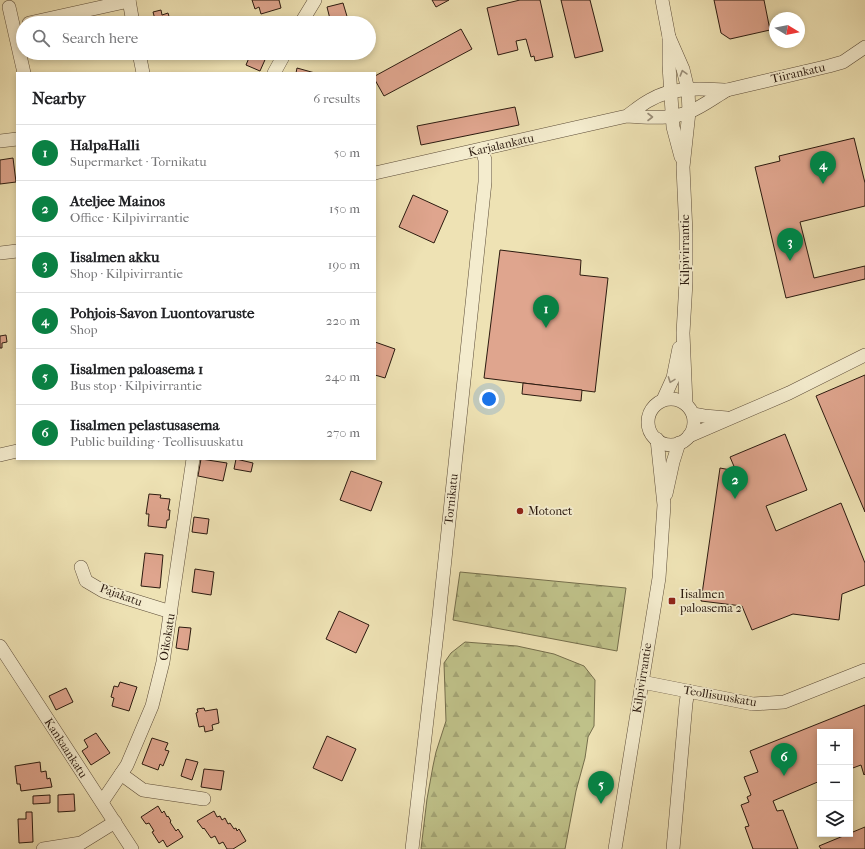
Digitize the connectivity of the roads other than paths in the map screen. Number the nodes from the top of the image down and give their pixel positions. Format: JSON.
{"nodes":[{"id":1,"x":315,"y":0,"type":"edge"},
{"id":2,"x":662,"y":0,"type":"edge"},
{"id":3,"x":129,"y":1,"type":"edge"},
{"id":4,"x":9,"y":8,"type":"dead end"},
{"id":5,"x":60,"y":16,"type":"edge"},
{"id":6,"x":132,"y":16,"type":"edge"},
{"id":7,"x":305,"y":16,"type":"edge"},
{"id":8,"x":16,"y":21,"type":"edge"},
{"id":9,"x":669,"y":37,"type":"junction"},
{"id":10,"x":865,"y":47,"type":"edge"},
{"id":11,"x":22,"y":60,"type":"edge"},
{"id":12,"x":140,"y":60,"type":"edge"},
{"id":13,"x":281,"y":60,"type":"edge"},
{"id":14,"x":24,"y":72,"type":"edge"},
{"id":15,"x":143,"y":72,"type":"edge"},
{"id":16,"x":275,"y":72,"type":"edge"},
{"id":17,"x":688,"y":90,"type":"junction"},
{"id":18,"x":727,"y":90,"type":"junction"},
{"id":19,"x":671,"y":92,"type":"junction"},
{"id":20,"x":689,"y":112,"type":"junction"},
{"id":21,"x":627,"y":116,"type":"junction"},
{"id":22,"x":672,"y":116,"type":"junction"},
{"id":23,"x":16,"y":139,"type":"edge"},
{"id":24,"x":0,"y":141,"type":"edge"},
{"id":25,"x":482,"y":149,"type":"junction"},
{"id":26,"x":683,"y":167,"type":"junction"},
{"id":27,"x":376,"y":174,"type":"edge"},
{"id":28,"x":16,"y":251,"type":"edge"},
{"id":29,"x":0,"y":253,"type":"edge"},
{"id":30,"x":683,"y":333,"type":"junction"},
{"id":31,"x":865,"y":355,"type":"edge"},
{"id":32,"x":664,"y":400,"type":"junction"},
{"id":33,"x":690,"y":409,"type":"junction"},
{"id":34,"x":731,"y":418,"type":"junction"},
{"id":35,"x":656,"y":439,"type":"junction"},
{"id":36,"x":684,"y":440,"type":"junction"},
{"id":37,"x":16,"y":451,"type":"edge"},
{"id":38,"x":0,"y":455,"type":"edge"},
{"id":39,"x":193,"y":460,"type":"edge"},
{"id":40,"x":664,"y":505,"type":"junction"},
{"id":41,"x":81,"y":567,"type":"dead end"},
{"id":42,"x":171,"y":612,"type":"junction"},
{"id":43,"x":0,"y":646,"type":"edge"},
{"id":44,"x":865,"y":670,"type":"edge"},
{"id":45,"x":642,"y":682,"type":"junction"},
{"id":46,"x":688,"y":691,"type":"junction"},
{"id":47,"x":121,"y":774,"type":"junction"},
{"id":48,"x":204,"y":799,"type":"dead end"},
{"id":49,"x":102,"y":802,"type":"junction"},
{"id":50,"x":115,"y":822,"type":"junction"},
{"id":51,"x":43,"y":849,"type":"edge"},
{"id":52,"x":132,"y":849,"type":"edge"},
{"id":53,"x":412,"y":849,"type":"edge"},
{"id":54,"x":615,"y":849,"type":"edge"},
{"id":55,"x":673,"y":849,"type":"edge"}],
"edges":[{"from":1,"to":7,"type":"street"},
{"from":2,"to":9,"type":"street","name":"Kilpivirrantie"},
{"from":3,"to":5,"type":"street"},
{"from":3,"to":6,"type":"street"},
{"from":4,"to":8,"type":"street"},
{"from":17,"to":9,"type":"street","name":"Kilpivirrantie","one_way":true},
{"from":9,"to":19,"type":"street","name":"Kilpivirrantie"},
{"from":10,"to":18,"type":"street","name":"Tiirankatu"},
{"from":11,"to":14,"type":"street"},
{"from":12,"to":15,"type":"street"},
{"from":13,"to":16,"type":"street"},
{"from":17,"to":18,"type":"street","name":"Tiirankatu"},
{"from":17,"to":19,"type":"street","name":"Karjalankatu"},
{"from":17,"to":20,"type":"street","name":"Kilpivirrantie"},
{"from":18,"to":20,"type":"street","name":"Tiirankatu"},
{"from":19,"to":21,"type":"street","name":"Karjalankatu"},
{"from":19,"to":22,"type":"street","name":"Kilpivirrantie"},
{"from":20,"to":22,"type":"street","name":"Tiirankatu"},
{"from":20,"to":26,"type":"street","name":"Kilpivirrantie"},
{"from":21,"to":22,"type":"street","name":"Karjalankatu","one_way":true},
{"from":21,"to":25,"type":"street","name":"Karjalankatu"},
{"from":22,"to":26,"type":"street","name":"Kilpivirrantie"},
{"from":23,"to":24,"type":"street"},
{"from":25,"to":27,"type":"street","name":"Karjalankatu"},
{"from":25,"to":53,"type":"street","name":"Tornikatu"},
{"from":26,"to":30,"type":"street","name":"Kilpivirrantie"},
{"from":28,"to":29,"type":"street"},
{"from":30,"to":32,"type":"street","name":"Kilpivirrantie","one_way":true},
{"from":30,"to":33,"type":"street","name":"Kilpivirrantie"},
{"from":31,"to":34,"type":"street"},
{"from":32,"to":33,"type":"street"},
{"from":32,"to":35,"type":"street"},
{"from":33,"to":34,"type":"street"},
{"from":33,"to":36,"type":"street"},
{"from":34,"to":36,"type":"street"},
{"from":35,"to":36,"type":"street"},
{"from":35,"to":40,"type":"street","name":"Kilpivirrantie"},
{"from":36,"to":40,"type":"street","name":"Kilpivirrantie"},
{"from":37,"to":38,"type":"street"},
{"from":39,"to":42,"type":"street","name":"Oikokatu"},
{"from":40,"to":45,"type":"street","name":"Kilpivirrantie"},
{"from":41,"to":42,"type":"street","name":"Pajakatu"},
{"from":42,"to":47,"type":"street","name":"Oikokatu"},
{"from":43,"to":49,"type":"street","name":"Kankaankatu"},
{"from":44,"to":46,"type":"street","name":"Teollisuuskatu"},
{"from":45,"to":46,"type":"street","name":"Teollisuuskatu"},
{"from":45,"to":54,"type":"street","name":"Kilpivirrantie"},
{"from":46,"to":55,"type":"street"},
{"from":47,"to":48,"type":"street"},
{"from":47,"to":49,"type":"street","name":"Oikokatu"},
{"from":49,"to":50,"type":"street","name":"Kankaankatu"},
{"from":50,"to":51,"type":"street"},
{"from":50,"to":52,"type":"street","name":"Kankaankatu"}]}
